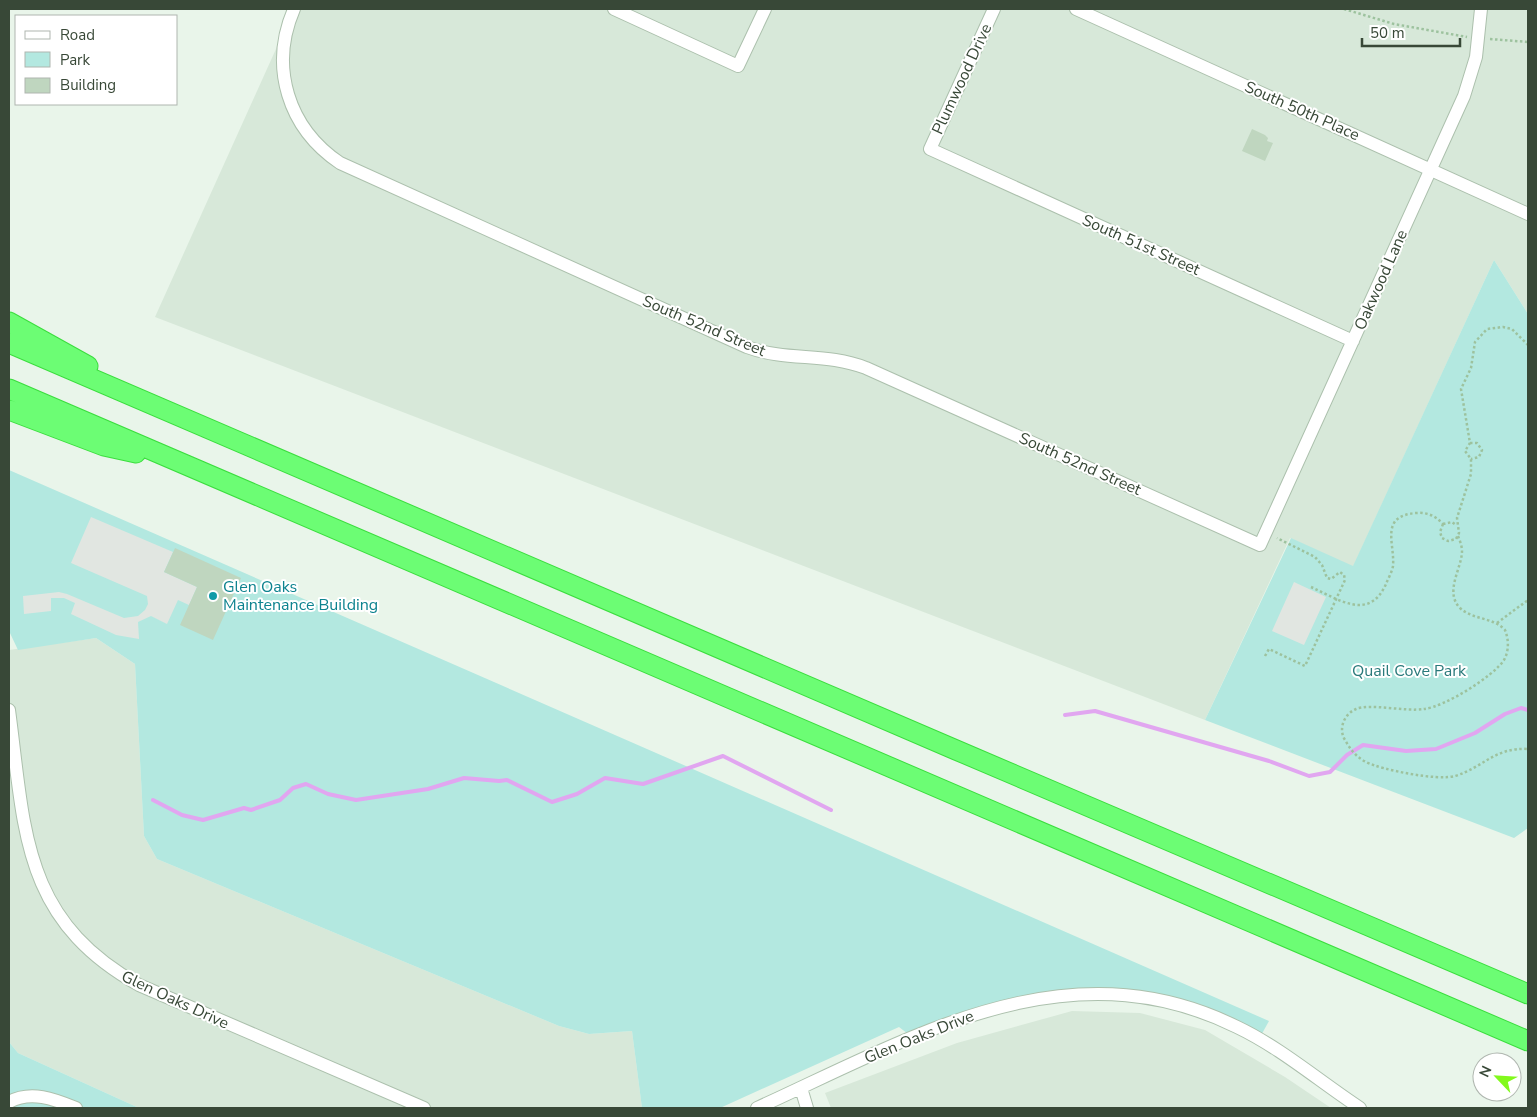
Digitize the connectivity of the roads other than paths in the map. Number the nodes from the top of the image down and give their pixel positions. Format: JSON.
{"nodes":[{"id":1,"x":614,"y":9,"type":"edge"},
{"id":2,"x":765,"y":9,"type":"edge"},
{"id":3,"x":994,"y":9,"type":"edge"},
{"id":4,"x":1076,"y":9,"type":"edge"},
{"id":5,"x":1481,"y":9,"type":"edge"},
{"id":6,"x":293,"y":10,"type":"edge"},
{"id":7,"x":930,"y":149,"type":"joint"},
{"id":8,"x":1431,"y":170,"type":"junction"},
{"id":9,"x":1528,"y":214,"type":"edge"},
{"id":10,"x":9,"y":322,"type":"edge"},
{"id":11,"x":1353,"y":341,"type":"junction"},
{"id":12,"x":9,"y":343,"type":"edge"},
{"id":13,"x":9,"y":389,"type":"edge"},
{"id":14,"x":9,"y":410,"type":"edge"},
{"id":15,"x":185,"y":419,"type":"junction"},
{"id":16,"x":172,"y":460,"type":"junction"},
{"id":17,"x":1260,"y":546,"type":"joint"},
{"id":18,"x":9,"y":710,"type":"edge"},
{"id":19,"x":1528,"y":994,"type":"edge"},
{"id":20,"x":1528,"y":1041,"type":"edge"},
{"id":21,"x":801,"y":1088,"type":"junction"},
{"id":22,"x":9,"y":1102,"type":"edge"},
{"id":23,"x":76,"y":1108,"type":"edge"},
{"id":24,"x":424,"y":1108,"type":"edge"},
{"id":25,"x":757,"y":1108,"type":"edge"},
{"id":26,"x":807,"y":1108,"type":"edge"},
{"id":27,"x":1360,"y":1108,"type":"edge"}],
"edges":[{"from":1,"to":2,"type":"street"},
{"from":3,"to":7,"type":"street","name":"Plumwood Drive"},
{"from":4,"to":8,"type":"street","name":"South 50th Place"},
{"from":5,"to":8,"type":"street","name":"Oakwood Lane"},
{"from":6,"to":17,"type":"street","name":"South 52nd Street"},
{"from":7,"to":11,"type":"street","name":"South 51st Street"},
{"from":8,"to":9,"type":"street","name":"South 50th Place"},
{"from":8,"to":11,"type":"street","name":"Oakwood Lane"},
{"from":10,"to":15,"type":"highway"},
{"from":11,"to":17,"type":"street","name":"Oakwood Lane"},
{"from":12,"to":15,"type":"highway"},
{"from":13,"to":16,"type":"highway"},
{"from":14,"to":16,"type":"highway"},
{"from":15,"to":19,"type":"highway"},
{"from":16,"to":20,"type":"highway"},
{"from":18,"to":24,"type":"street","name":"Glen Oaks Drive"},
{"from":21,"to":25,"type":"street","name":"Glen Oaks Drive"},
{"from":21,"to":26,"type":"street"},
{"from":21,"to":27,"type":"street","name":"Glen Oaks Drive"},
{"from":22,"to":23,"type":"street"}]}
